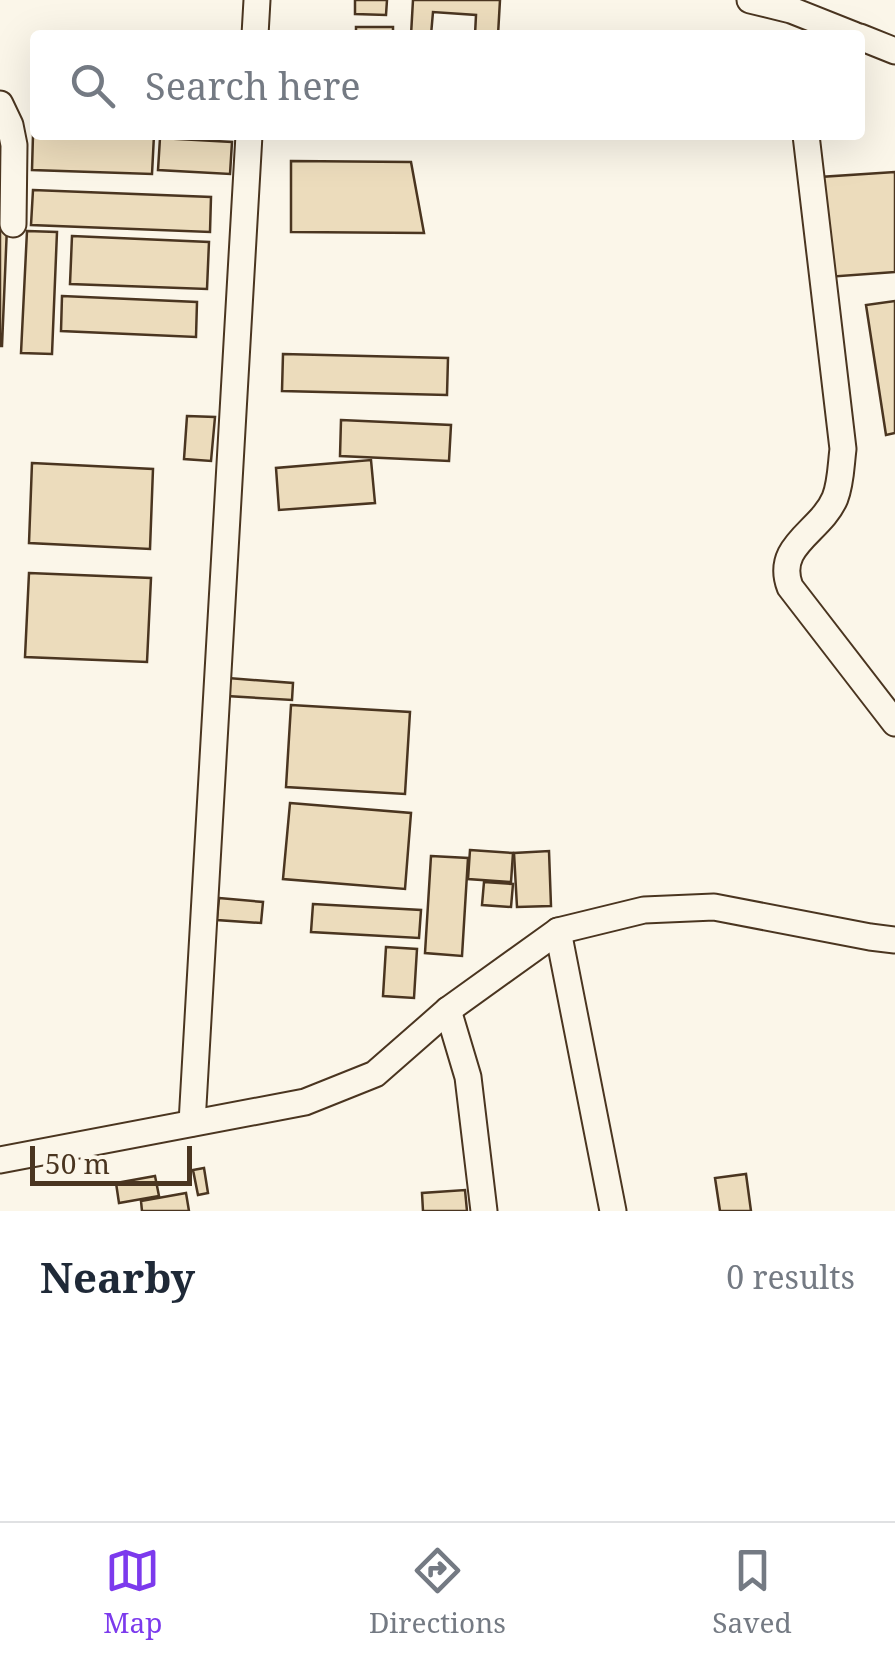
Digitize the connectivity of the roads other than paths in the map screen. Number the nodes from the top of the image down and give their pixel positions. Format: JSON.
{"nodes":[{"id":1,"x":257,"y":0,"type":"edge"},
{"id":2,"x":750,"y":0,"type":"edge"},
{"id":3,"x":792,"y":23,"type":"edge"},
{"id":4,"x":255,"y":30,"type":"edge"},
{"id":5,"x":827,"y":30,"type":"edge"},
{"id":6,"x":865,"y":39,"type":"edge"},
{"id":7,"x":895,"y":51,"type":"edge"},
{"id":8,"x":0,"y":104,"type":"edge"},
{"id":9,"x":250,"y":140,"type":"edge"},
{"id":10,"x":807,"y":140,"type":"edge"},
{"id":11,"x":13,"y":224,"type":"dead end"},
{"id":12,"x":895,"y":723,"type":"edge"},
{"id":13,"x":558,"y":932,"type":"junction"},
{"id":14,"x":895,"y":940,"type":"edge"},
{"id":15,"x":448,"y":1010,"type":"junction"},
{"id":16,"x":192,"y":1123,"type":"junction"},
{"id":17,"x":0,"y":1160,"type":"edge"},
{"id":18,"x":484,"y":1211,"type":"edge"},
{"id":19,"x":613,"y":1211,"type":"edge"}],
"edges":[{"from":1,"to":4,"type":"street"},
{"from":2,"to":3,"type":"street"},
{"from":3,"to":5,"type":"street"},
{"from":6,"to":7,"type":"street"},
{"from":8,"to":11,"type":"street"},
{"from":9,"to":16,"type":"street"},
{"from":10,"to":12,"type":"street"},
{"from":13,"to":14,"type":"street"},
{"from":13,"to":15,"type":"street"},
{"from":13,"to":19,"type":"street"},
{"from":15,"to":16,"type":"street"},
{"from":15,"to":18,"type":"street"},
{"from":16,"to":17,"type":"street"}]}
